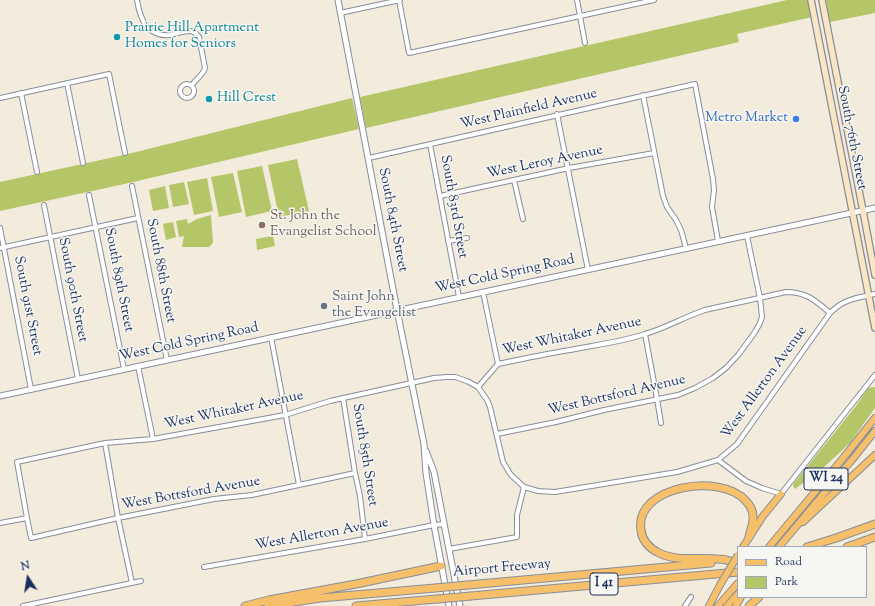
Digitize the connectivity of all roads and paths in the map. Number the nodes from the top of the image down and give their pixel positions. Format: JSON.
{"nodes":[{"id":1,"x":137,"y":0,"type":"edge"},
{"id":2,"x":338,"y":0,"type":"edge"},
{"id":3,"x":399,"y":0,"type":"edge"},
{"id":4,"x":577,"y":0,"type":"edge"},
{"id":5,"x":654,"y":0,"type":"edge"},
{"id":6,"x":811,"y":0,"type":"edge"},
{"id":7,"x":822,"y":0,"type":"edge"},
{"id":8,"x":340,"y":13,"type":"junction"},
{"id":9,"x":580,"y":16,"type":"junction"},
{"id":10,"x":585,"y":43,"type":"dead end"},
{"id":11,"x":831,"y":46,"type":"junction"},
{"id":12,"x":821,"y":48,"type":"junction"},
{"id":13,"x":67,"y":84,"type":"junction"},
{"id":14,"x":192,"y":85,"type":"dead end"},
{"id":15,"x":21,"y":93,"type":"junction"},
{"id":16,"x":643,"y":95,"type":"junction"},
{"id":17,"x":0,"y":98,"type":"edge"},
{"id":18,"x":842,"y":100,"type":"junction"},
{"id":19,"x":831,"y":102,"type":"junction"},
{"id":20,"x":557,"y":114,"type":"junction"},
{"id":21,"x":430,"y":144,"type":"junction"},
{"id":22,"x":125,"y":153,"type":"dead end"},
{"id":23,"x":654,"y":153,"type":"junction"},
{"id":24,"x":368,"y":158,"type":"junction"},
{"id":25,"x":83,"y":163,"type":"dead end"},
{"id":26,"x":569,"y":168,"type":"junction"},
{"id":27,"x":37,"y":172,"type":"dead end"},
{"id":28,"x":514,"y":180,"type":"junction"},
{"id":29,"x":132,"y":186,"type":"dead end"},
{"id":30,"x":90,"y":196,"type":"dead end"},
{"id":31,"x":440,"y":196,"type":"junction"},
{"id":32,"x":44,"y":205,"type":"dead end"},
{"id":33,"x":875,"y":208,"type":"edge"},
{"id":34,"x":863,"y":211,"type":"junction"},
{"id":35,"x":853,"y":213,"type":"junction"},
{"id":36,"x":138,"y":218,"type":"junction"},
{"id":37,"x":523,"y":219,"type":"dead end"},
{"id":38,"x":96,"y":227,"type":"junction"},
{"id":39,"x":0,"y":228,"type":"edge"},
{"id":40,"x":747,"y":236,"type":"junction"},
{"id":41,"x":50,"y":237,"type":"junction"},
{"id":42,"x":467,"y":238,"type":"dead end"},
{"id":43,"x":448,"y":241,"type":"junction"},
{"id":44,"x":718,"y":241,"type":"junction"},
{"id":45,"x":869,"y":241,"type":"junction"},
{"id":46,"x":859,"y":243,"type":"junction"},
{"id":47,"x":2,"y":247,"type":"edge"},
{"id":48,"x":686,"y":248,"type":"junction"},
{"id":49,"x":588,"y":270,"type":"junction"},
{"id":50,"x":875,"y":275,"type":"edge"},
{"id":51,"x":483,"y":292,"type":"junction"},
{"id":52,"x":872,"y":295,"type":"edge"},
{"id":53,"x":458,"y":297,"type":"junction"},
{"id":54,"x":760,"y":298,"type":"junction"},
{"id":55,"x":397,"y":310,"type":"junction"},
{"id":56,"x":830,"y":313,"type":"junction"},
{"id":57,"x":875,"y":328,"type":"edge"},
{"id":58,"x":645,"y":334,"type":"junction"},
{"id":59,"x":271,"y":337,"type":"junction"},
{"id":60,"x":167,"y":360,"type":"junction"},
{"id":61,"x":498,"y":364,"type":"junction"},
{"id":62,"x":138,"y":366,"type":"junction"},
{"id":63,"x":124,"y":369,"type":"junction"},
{"id":64,"x":875,"y":375,"type":"edge"},
{"id":65,"x":78,"y":379,"type":"junction"},
{"id":66,"x":412,"y":383,"type":"junction"},
{"id":67,"x":478,"y":387,"type":"junction"},
{"id":68,"x":32,"y":389,"type":"junction"},
{"id":69,"x":0,"y":396,"type":"edge"},
{"id":70,"x":343,"y":398,"type":"junction"},
{"id":71,"x":657,"y":399,"type":"junction"},
{"id":72,"x":285,"y":415,"type":"junction"},
{"id":73,"x":875,"y":418,"type":"edge"},
{"id":74,"x":661,"y":423,"type":"dead end"},
{"id":75,"x":875,"y":431,"type":"edge"},
{"id":76,"x":497,"y":434,"type":"junction"},
{"id":77,"x":153,"y":439,"type":"junction"},
{"id":78,"x":105,"y":443,"type":"junction"},
{"id":79,"x":424,"y":444,"type":"junction"},
{"id":80,"x":875,"y":455,"type":"edge"},
{"id":81,"x":718,"y":460,"type":"junction"},
{"id":82,"x":355,"y":473,"type":"junction"},
{"id":83,"x":299,"y":485,"type":"junction"},
{"id":84,"x":524,"y":487,"type":"junction"},
{"id":85,"x":781,"y":494,"type":"junction"},
{"id":86,"x":27,"y":518,"type":"junction"},
{"id":87,"x":118,"y":518,"type":"junction"},
{"id":88,"x":0,"y":523,"type":"edge"},
{"id":89,"x":444,"y":524,"type":"junction"},
{"id":90,"x":875,"y":524,"type":"edge"},
{"id":91,"x":434,"y":525,"type":"junction"},
{"id":92,"x":789,"y":534,"type":"junction"},
{"id":93,"x":749,"y":537,"type":"junction"},
{"id":94,"x":874,"y":537,"type":"edge"},
{"id":95,"x":365,"y":539,"type":"junction"},
{"id":96,"x":744,"y":546,"type":"edge"},
{"id":97,"x":770,"y":546,"type":"edge"},
{"id":98,"x":780,"y":546,"type":"edge"},
{"id":99,"x":810,"y":546,"type":"edge"},
{"id":100,"x":849,"y":546,"type":"edge"},
{"id":101,"x":862,"y":546,"type":"edge"},
{"id":102,"x":449,"y":549,"type":"junction"},
{"id":103,"x":737,"y":557,"type":"edge"},
{"id":104,"x":734,"y":560,"type":"edge"},
{"id":105,"x":452,"y":564,"type":"junction"},
{"id":106,"x":441,"y":566,"type":"junction"},
{"id":107,"x":204,"y":567,"type":"dead end"},
{"id":108,"x":737,"y":572,"type":"edge"},
{"id":109,"x":141,"y":580,"type":"dead end"},
{"id":110,"x":132,"y":582,"type":"junction"},
{"id":111,"x":737,"y":584,"type":"edge"},
{"id":112,"x":714,"y":594,"type":"junction"},
{"id":113,"x":737,"y":595,"type":"edge"},
{"id":114,"x":691,"y":597,"type":"dead end"},
{"id":115,"x":758,"y":598,"type":"edge"},
{"id":116,"x":23,"y":606,"type":"edge"},
{"id":117,"x":245,"y":606,"type":"edge"},
{"id":118,"x":268,"y":606,"type":"edge"},
{"id":119,"x":356,"y":606,"type":"edge"},
{"id":120,"x":449,"y":606,"type":"edge"},
{"id":121,"x":460,"y":606,"type":"edge"},
{"id":122,"x":685,"y":606,"type":"edge"},
{"id":123,"x":704,"y":606,"type":"edge"},
{"id":124,"x":708,"y":606,"type":"edge"},
{"id":125,"x":718,"y":606,"type":"edge"},
{"id":126,"x":727,"y":606,"type":"edge"},
{"id":127,"x":749,"y":606,"type":"edge"}],
"edges":[{"from":1,"to":14,"type":"street"},
{"from":2,"to":8,"type":"street","name":"South 84th Street"},
{"from":3,"to":8,"type":"street"},
{"from":3,"to":9,"type":"street"},
{"from":4,"to":9,"type":"street"},
{"from":5,"to":9,"type":"street"},
{"from":6,"to":12,"type":"main road","name":"South 76th Street"},
{"from":7,"to":11,"type":"main road","name":"South 76th Street"},
{"from":8,"to":24,"type":"street","name":"South 84th Street"},
{"from":9,"to":10,"type":"street"},
{"from":11,"to":12,"type":"main road"},
{"from":11,"to":18,"type":"main road","name":"South 76th Street"},
{"from":12,"to":19,"type":"main road","name":"South 76th Street"},
{"from":13,"to":15,"type":"street"},
{"from":13,"to":22,"type":"street"},
{"from":13,"to":25,"type":"street"},
{"from":15,"to":17,"type":"street"},
{"from":15,"to":27,"type":"street"},
{"from":16,"to":20,"type":"street","name":"West Plainfield Avenue"},
{"from":16,"to":23,"type":"street"},
{"from":16,"to":44,"type":"street","name":"West Plainfield Avenue"},
{"from":18,"to":19,"type":"main road"},
{"from":18,"to":34,"type":"main road","name":"South 76th Street"},
{"from":19,"to":35,"type":"main road","name":"South 76th Street"},
{"from":20,"to":21,"type":"street","name":"West Plainfield Avenue"},
{"from":20,"to":26,"type":"street"},
{"from":21,"to":24,"type":"street","name":"West Plainfield Avenue"},
{"from":21,"to":31,"type":"street","name":"South 83rd Street"},
{"from":23,"to":26,"type":"street","name":"West Leroy Avenue"},
{"from":23,"to":48,"type":"street"},
{"from":24,"to":55,"type":"street","name":"South 84th Street"},
{"from":26,"to":28,"type":"street","name":"West Leroy Avenue"},
{"from":26,"to":49,"type":"street"},
{"from":28,"to":31,"type":"street","name":"West Leroy Avenue"},
{"from":28,"to":37,"type":"street"},
{"from":29,"to":36,"type":"street","name":"South 88th Street"},
{"from":30,"to":38,"type":"street","name":"South 89th Street"},
{"from":31,"to":43,"type":"street","name":"South 83rd Street"},
{"from":32,"to":41,"type":"street","name":"South 90th Street"},
{"from":33,"to":34,"type":"street","name":"West Cold Spring Road"},
{"from":34,"to":35,"type":"street","name":"West Cold Spring Road"},
{"from":34,"to":45,"type":"main road","name":"South 76th Street"},
{"from":35,"to":40,"type":"street","name":"West Cold Spring Road"},
{"from":35,"to":46,"type":"main road","name":"South 76th Street"},
{"from":36,"to":38,"type":"street"},
{"from":36,"to":60,"type":"street","name":"South 88th Street"},
{"from":38,"to":41,"type":"street"},
{"from":38,"to":63,"type":"street","name":"South 89th Street"},
{"from":39,"to":47,"type":"street","name":"South 91st Street"},
{"from":40,"to":44,"type":"street","name":"West Cold Spring Road"},
{"from":40,"to":54,"type":"street","name":"West Bottsford Avenue"},
{"from":41,"to":47,"type":"street"},
{"from":41,"to":65,"type":"street","name":"South 90th Street"},
{"from":42,"to":43,"type":"street"},
{"from":43,"to":53,"type":"street","name":"South 83rd Street"},
{"from":44,"to":48,"type":"street","name":"West Cold Spring Road"},
{"from":45,"to":46,"type":"main road"},
{"from":45,"to":50,"type":"main road","name":"South 76th Street"},
{"from":46,"to":52,"type":"main road","name":"South 76th Street"},
{"from":47,"to":68,"type":"street","name":"South 91st Street"},
{"from":48,"to":49,"type":"street","name":"West Cold Spring Road"},
{"from":49,"to":51,"type":"street","name":"West Cold Spring Road"},
{"from":51,"to":53,"type":"street","name":"West Cold Spring Road"},
{"from":51,"to":61,"type":"street"},
{"from":52,"to":56,"type":"street","name":"West Allerton Avenue"},
{"from":52,"to":57,"type":"main road","name":"South 76th Street"},
{"from":53,"to":55,"type":"street","name":"West Cold Spring Road"},
{"from":54,"to":56,"type":"street","name":"West Whitaker Avenue"},
{"from":54,"to":58,"type":"street","name":"West Whitaker Avenue"},
{"from":54,"to":71,"type":"street","name":"West Bottsford Avenue"},
{"from":55,"to":59,"type":"street","name":"West Cold Spring Road"},
{"from":55,"to":66,"type":"street","name":"South 84th Street"},
{"from":56,"to":81,"type":"street","name":"West Allerton Avenue"},
{"from":58,"to":61,"type":"street","name":"West Whitaker Avenue"},
{"from":58,"to":71,"type":"street"},
{"from":59,"to":60,"type":"street","name":"West Cold Spring Road"},
{"from":59,"to":72,"type":"street"},
{"from":60,"to":62,"type":"street","name":"West Cold Spring Road"},
{"from":61,"to":67,"type":"street"},
{"from":62,"to":63,"type":"street","name":"West Cold Spring Road"},
{"from":62,"to":77,"type":"street"},
{"from":63,"to":65,"type":"street","name":"West Cold Spring Road"},
{"from":64,"to":85,"type":"street"},
{"from":65,"to":68,"type":"street","name":"West Cold Spring Road"},
{"from":66,"to":67,"type":"street","name":"West Whitaker Avenue"},
{"from":66,"to":70,"type":"street","name":"West Whitaker Avenue"},
{"from":66,"to":79,"type":"street","name":"South 84th Street"},
{"from":67,"to":76,"type":"street"},
{"from":68,"to":69,"type":"street","name":"West Cold Spring Road"},
{"from":70,"to":72,"type":"street","name":"West Whitaker Avenue"},
{"from":70,"to":82,"type":"street","name":"South 85th Street"},
{"from":71,"to":74,"type":"street"},
{"from":71,"to":76,"type":"street","name":"West Bottsford Avenue"},
{"from":72,"to":77,"type":"street","name":"West Whitaker Avenue"},
{"from":72,"to":83,"type":"street"},
{"from":73,"to":97,"type":"main road","number":"WI 24"},
{"from":75,"to":92,"type":"main road","number":"WI 24"},
{"from":76,"to":84,"type":"street"},
{"from":77,"to":78,"type":"street","name":"West Whitaker Avenue"},
{"from":78,"to":86,"type":"street","name":"West Whitaker Avenue"},
{"from":78,"to":87,"type":"street"},
{"from":79,"to":89,"type":"street","name":"South 84th Street"},
{"from":79,"to":91,"type":"street","name":"South 84th Street"},
{"from":80,"to":92,"type":"main road"},
{"from":81,"to":84,"type":"street","name":"West Allerton Avenue"},
{"from":81,"to":85,"type":"street"},
{"from":82,"to":83,"type":"street","name":"West Bottsford Avenue"},
{"from":82,"to":95,"type":"street","name":"South 85th Street"},
{"from":83,"to":87,"type":"street","name":"West Bottsford Avenue"},
{"from":84,"to":102,"type":"street"},
{"from":85,"to":93,"type":"main road"},
{"from":86,"to":87,"type":"street","name":"West Bottsford Avenue"},
{"from":86,"to":88,"type":"street"},
{"from":87,"to":110,"type":"street"},
{"from":89,"to":91,"type":"street","name":"West Allerton Avenue"},
{"from":89,"to":102,"type":"street","name":"South 84th Street"},
{"from":90,"to":99,"type":"highway"},
{"from":91,"to":95,"type":"street","name":"West Allerton Avenue"},
{"from":91,"to":106,"type":"street","name":"South 84th Street"},
{"from":92,"to":98,"type":"main road","number":"WI 24"},
{"from":93,"to":96,"type":"main road"},
{"from":93,"to":104,"type":"highway"},
{"from":94,"to":100,"type":"highway"},
{"from":94,"to":101,"type":"highway"},
{"from":95,"to":107,"type":"street","name":"West Allerton Avenue"},
{"from":102,"to":105,"type":"street","name":"South 84th Street"},
{"from":103,"to":112,"type":"main road","bridge":true},
{"from":104,"to":118,"type":"highway","name":"Airport Freeway","number":"I 41","bridge":true},
{"from":105,"to":106,"type":"street"},
{"from":105,"to":121,"type":"street","name":"South 84th Street"},
{"from":106,"to":117,"type":"highway"},
{"from":106,"to":120,"type":"street","name":"South 84th Street"},
{"from":108,"to":119,"type":"highway","name":"Airport Freeway","number":"I 41","bridge":true},
{"from":109,"to":110,"type":"street"},
{"from":110,"to":116,"type":"street"},
{"from":111,"to":125,"type":"main road"},
{"from":112,"to":123,"type":"main road"},
{"from":112,"to":124,"type":"main road"},
{"from":113,"to":126,"type":"main road"},
{"from":114,"to":122,"type":"street"},
{"from":115,"to":127,"type":"highway"}]}
